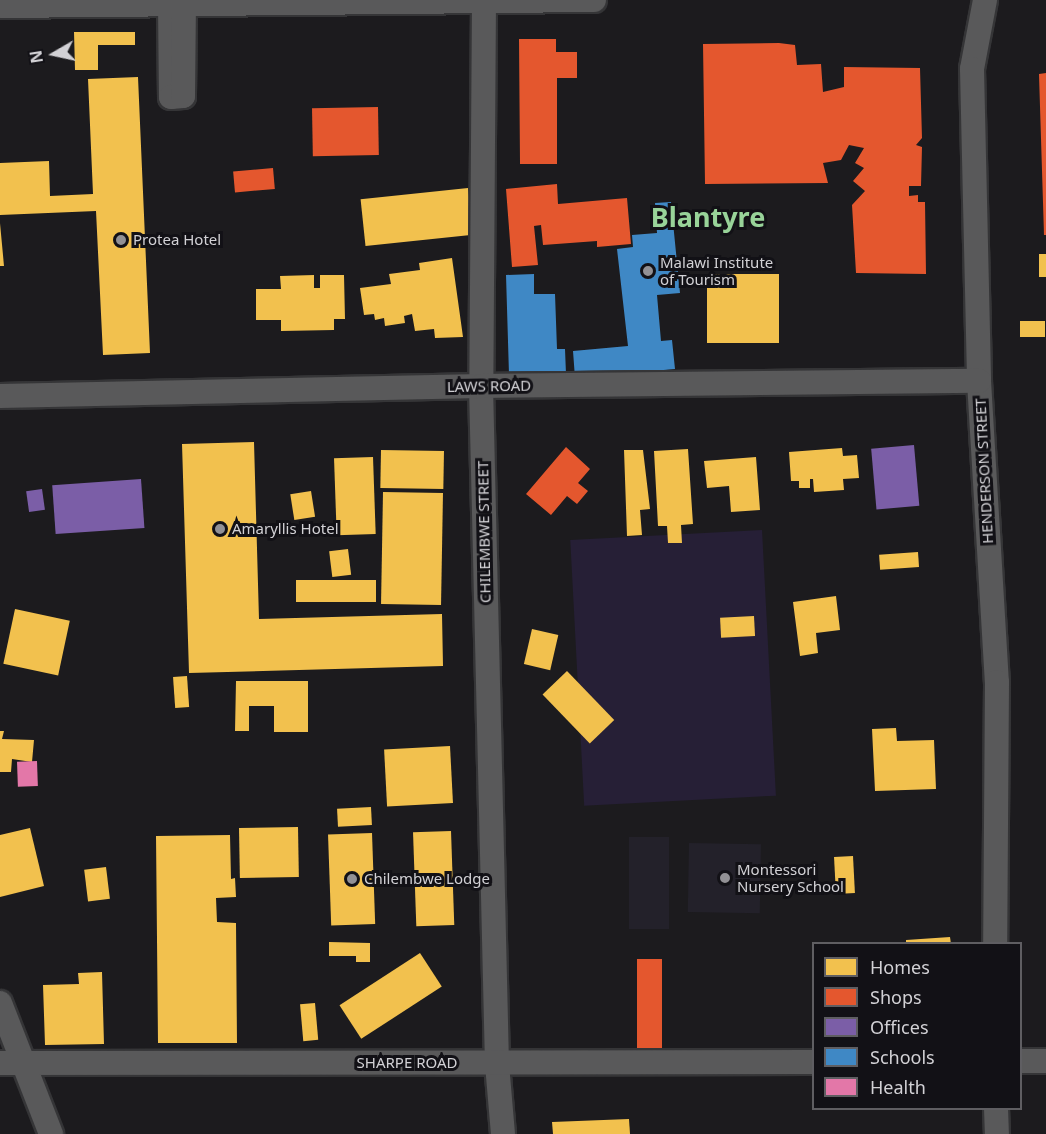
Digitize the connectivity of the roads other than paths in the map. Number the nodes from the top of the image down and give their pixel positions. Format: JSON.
{"nodes":[{"id":1,"x":484,"y":0,"type":"edge"},
{"id":2,"x":594,"y":0,"type":"edge"},
{"id":3,"x":985,"y":0,"type":"edge"},
{"id":4,"x":0,"y":6,"type":"edge"},
{"id":5,"x":979,"y":381,"type":"junction"},
{"id":6,"x":481,"y":386,"type":"junction"},
{"id":7,"x":0,"y":396,"type":"edge"},
{"id":8,"x":995,"y":942,"type":"edge"},
{"id":9,"x":0,"y":1003,"type":"edge"},
{"id":10,"x":1022,"y":1061,"type":"edge"},
{"id":11,"x":1046,"y":1061,"type":"edge"},
{"id":12,"x":812,"y":1062,"type":"edge"},
{"id":13,"x":12,"y":1063,"type":"edge"},
{"id":14,"x":497,"y":1064,"type":"junction"},
{"id":15,"x":996,"y":1110,"type":"edge"},
{"id":16,"x":51,"y":1134,"type":"edge"},
{"id":17,"x":503,"y":1134,"type":"edge"},
{"id":18,"x":997,"y":1134,"type":"edge"}],
"edges":[{"from":1,"to":2,"type":"street"},
{"from":1,"to":4,"type":"street"},
{"from":1,"to":6,"type":"street","name":"CHILEMBWE STREET"},
{"from":3,"to":5,"type":"street","name":"HENDERSON STREET"},
{"from":5,"to":6,"type":"street","name":"LAWS ROAD"},
{"from":5,"to":8,"type":"street","name":"HENDERSON STREET"},
{"from":6,"to":7,"type":"street","name":"LAWS ROAD"},
{"from":6,"to":14,"type":"street","name":"CHILEMBWE STREET"},
{"from":9,"to":13,"type":"street"},
{"from":10,"to":11,"type":"street"},
{"from":12,"to":14,"type":"street","name":"SHARPE ROAD"},
{"from":13,"to":14,"type":"street","name":"SHARPE ROAD"},
{"from":13,"to":16,"type":"street"},
{"from":14,"to":17,"type":"street","name":"CHILEMBWE STREET"},
{"from":15,"to":18,"type":"street"}]}
